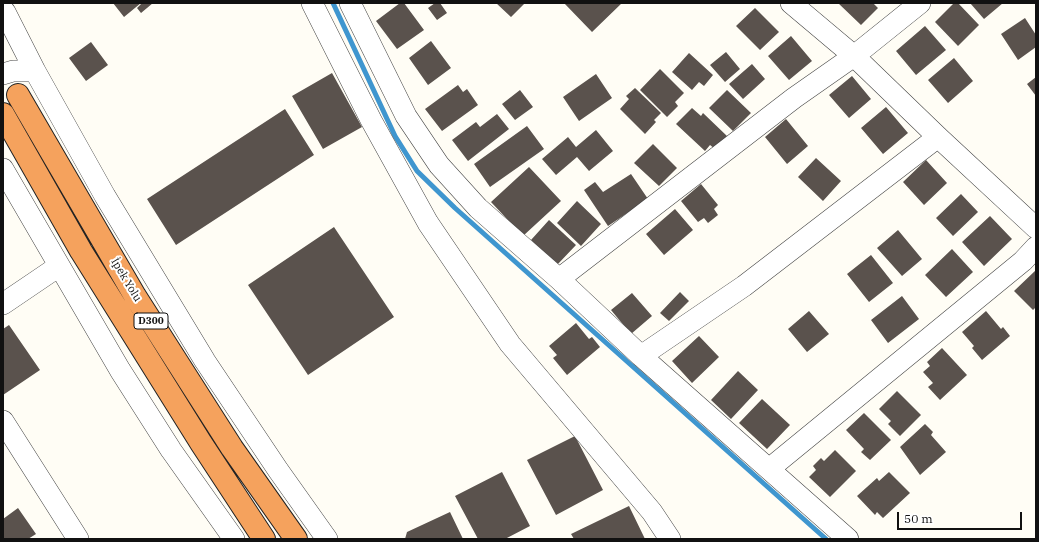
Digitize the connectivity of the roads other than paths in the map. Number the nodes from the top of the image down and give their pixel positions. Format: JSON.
{"nodes":[{"id":1,"x":312,"y":3,"type":"edge"},
{"id":2,"x":350,"y":3,"type":"edge"},
{"id":3,"x":791,"y":3,"type":"edge"},
{"id":4,"x":920,"y":3,"type":"edge"},
{"id":5,"x":6,"y":8,"type":"edge"},
{"id":6,"x":854,"y":56,"type":"junction"},
{"id":7,"x":35,"y":71,"type":"junction"},
{"id":8,"x":3,"y":74,"type":"edge"},
{"id":9,"x":18,"y":95,"type":"dead end"},
{"id":10,"x":3,"y":114,"type":"edge"},
{"id":11,"x":938,"y":137,"type":"junction"},
{"id":12,"x":3,"y":169,"type":"edge"},
{"id":13,"x":1036,"y":228,"type":"edge"},
{"id":14,"x":1036,"y":247,"type":"edge"},
{"id":15,"x":59,"y":266,"type":"junction"},
{"id":16,"x":559,"y":279,"type":"junction"},
{"id":17,"x":3,"y":304,"type":"edge"},
{"id":18,"x":641,"y":356,"type":"junction"},
{"id":19,"x":3,"y":421,"type":"edge"},
{"id":20,"x":769,"y":469,"type":"junction"},
{"id":21,"x":78,"y":539,"type":"edge"},
{"id":22,"x":234,"y":539,"type":"edge"},
{"id":23,"x":264,"y":539,"type":"edge"},
{"id":24,"x":296,"y":539,"type":"edge"},
{"id":25,"x":327,"y":539,"type":"edge"},
{"id":26,"x":670,"y":539,"type":"edge"},
{"id":27,"x":848,"y":539,"type":"edge"}],
"edges":[{"from":1,"to":26,"type":"street"},
{"from":2,"to":16,"type":"street"},
{"from":3,"to":6,"type":"street"},
{"from":4,"to":6,"type":"street"},
{"from":5,"to":7,"type":"street"},
{"from":6,"to":11,"type":"street"},
{"from":6,"to":16,"type":"street"},
{"from":7,"to":8,"type":"street"},
{"from":7,"to":25,"type":"street"},
{"from":9,"to":24,"type":"highway","name":"İpek Yolu","number":"D300"},
{"from":10,"to":23,"type":"highway","name":"İpek Yolu","number":"D300"},
{"from":11,"to":13,"type":"street"},
{"from":11,"to":18,"type":"street"},
{"from":12,"to":15,"type":"street"},
{"from":14,"to":20,"type":"street"},
{"from":15,"to":17,"type":"street"},
{"from":15,"to":22,"type":"street"},
{"from":16,"to":18,"type":"street"},
{"from":18,"to":20,"type":"street"},
{"from":19,"to":21,"type":"street"},
{"from":20,"to":27,"type":"street"}]}
